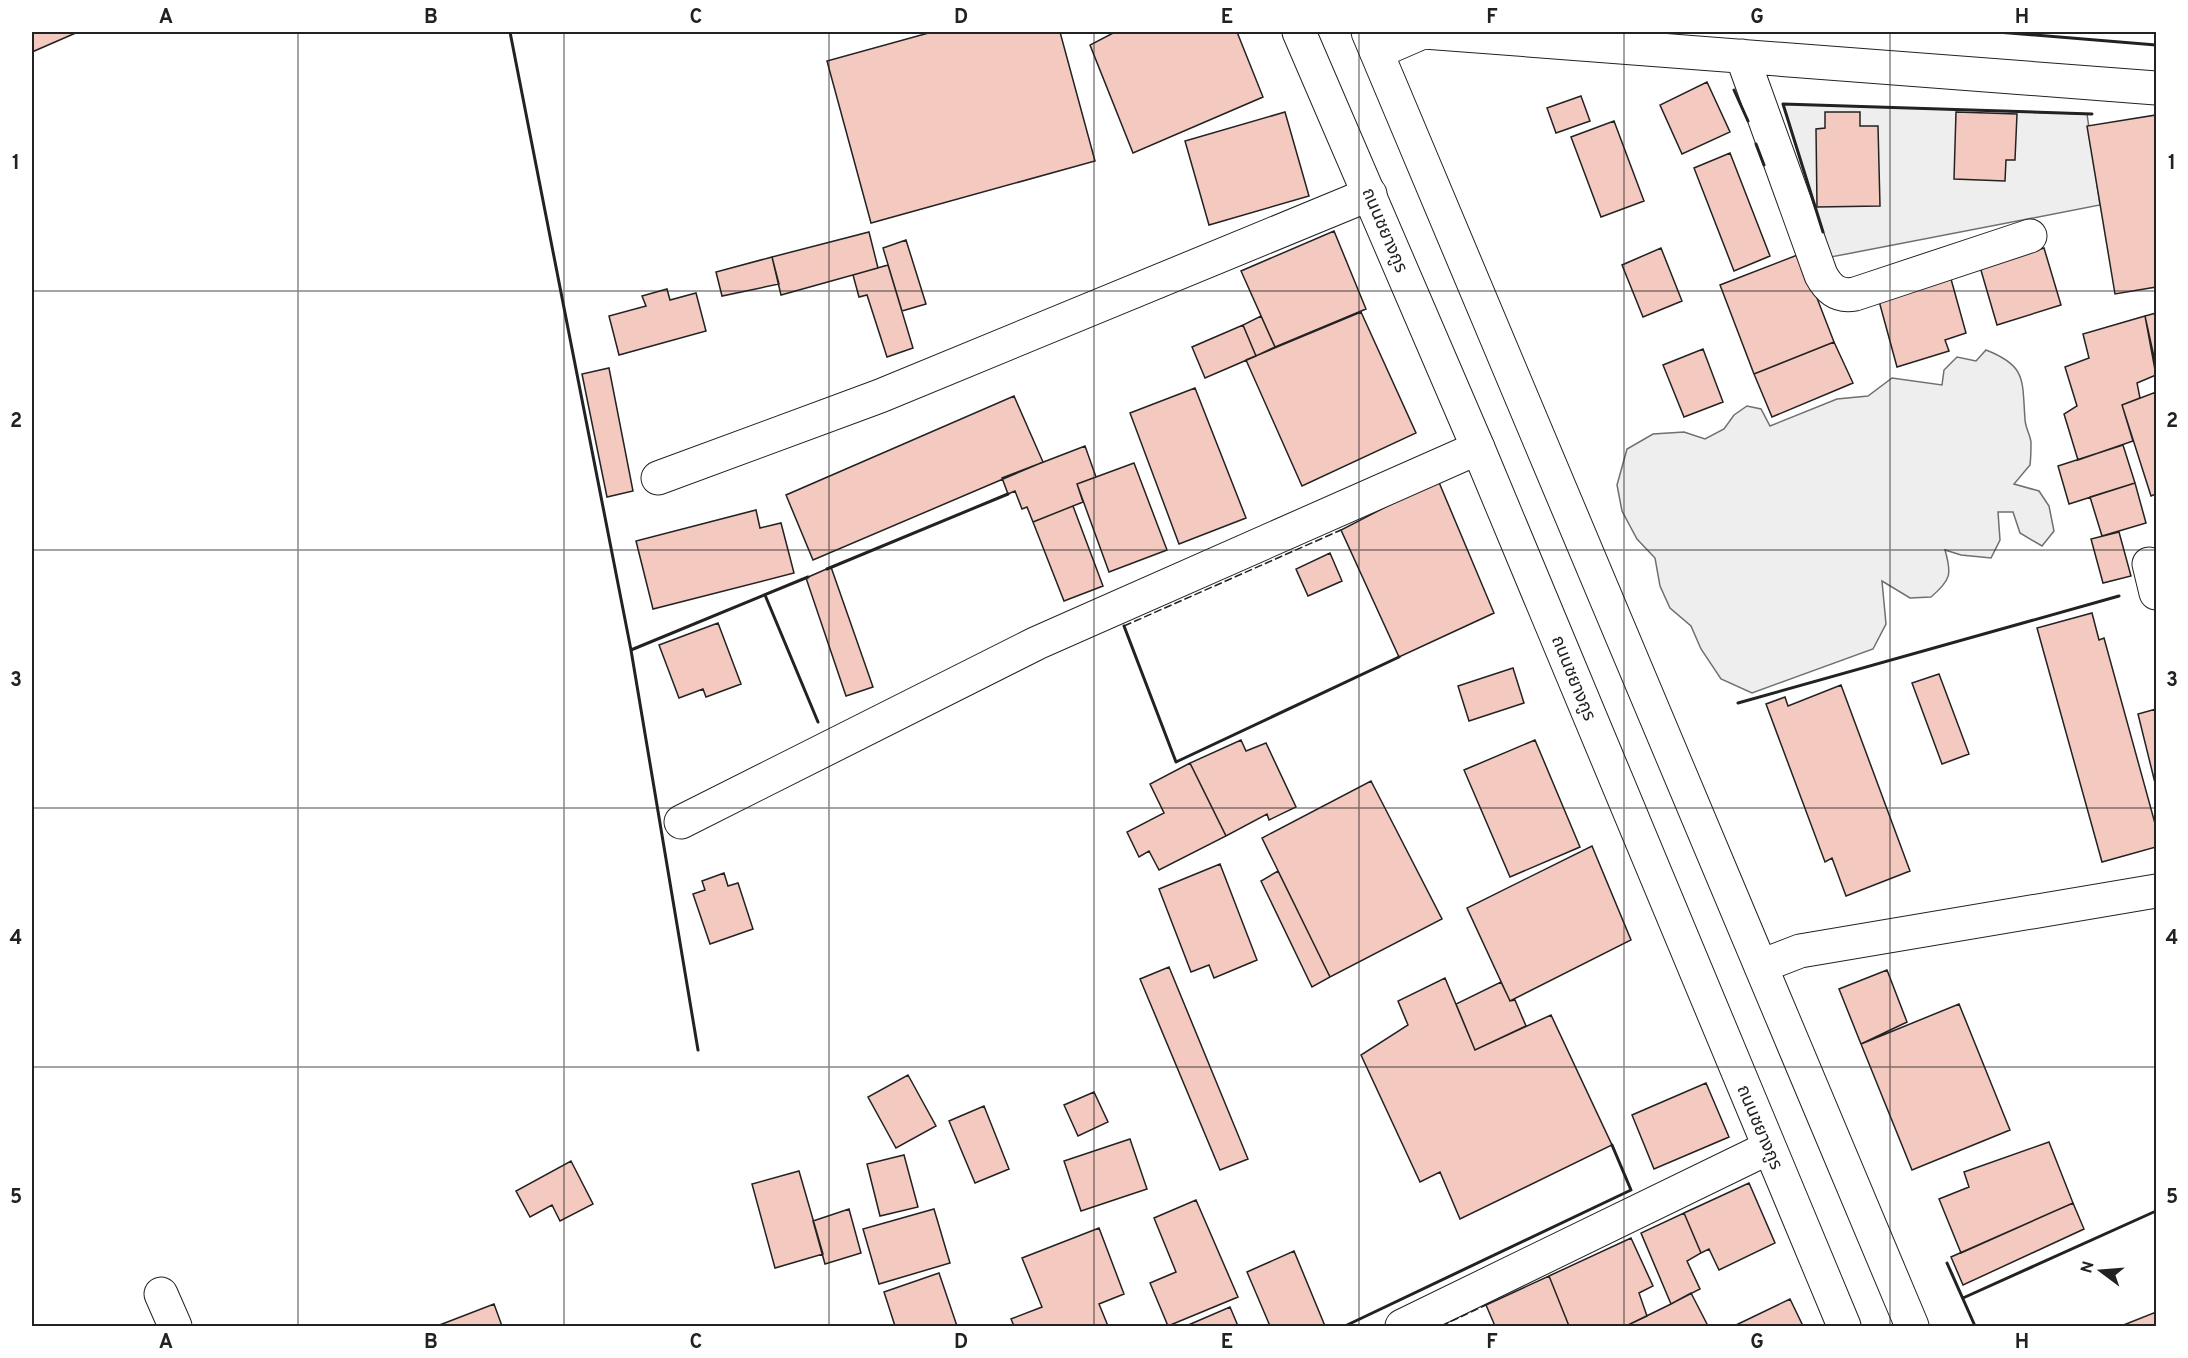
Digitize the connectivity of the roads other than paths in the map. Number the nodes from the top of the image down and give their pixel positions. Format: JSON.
{"nodes":[{"id":1,"x":1299,"y":32,"type":"edge"},
{"id":2,"x":1424,"y":32,"type":"edge"},
{"id":3,"x":1372,"y":42,"type":"edge"},
{"id":4,"x":1742,"y":56,"type":"junction"},
{"id":5,"x":2157,"y":88,"type":"edge"},
{"id":6,"x":1370,"y":194,"type":"junction"},
{"id":7,"x":2030,"y":236,"type":"dead end"},
{"id":8,"x":1478,"y":448,"type":"junction"},
{"id":9,"x":658,"y":478,"type":"dead end"},
{"id":10,"x":681,"y":822,"type":"dead end"},
{"id":11,"x":2157,"y":891,"type":"edge"},
{"id":12,"x":1761,"y":966,"type":"junction"},
{"id":13,"x":1768,"y":1148,"type":"junction"},
{"id":14,"x":161,"y":1294,"type":"dead end"},
{"id":15,"x":175,"y":1326,"type":"edge"},
{"id":16,"x":1402,"y":1326,"type":"edge"},
{"id":17,"x":1844,"y":1326,"type":"edge"},
{"id":18,"x":1912,"y":1326,"type":"edge"}],
"edges":[{"from":1,"to":6,"type":"street","name":"ถนนชยางกูร"},
{"from":2,"to":3,"type":"street"},
{"from":2,"to":4,"type":"street"},
{"from":3,"to":12,"type":"street"},
{"from":4,"to":5,"type":"street"},
{"from":4,"to":7,"type":"street"},
{"from":6,"to":8,"type":"street","name":"ถนนชยางกูร"},
{"from":6,"to":9,"type":"street"},
{"from":8,"to":10,"type":"street"},
{"from":8,"to":13,"type":"street","name":"ถนนชยางกูร"},
{"from":11,"to":12,"type":"street"},
{"from":12,"to":18,"type":"street"},
{"from":13,"to":16,"type":"street"},
{"from":13,"to":17,"type":"street","name":"ถนนชยางกูร"},
{"from":14,"to":15,"type":"street"}]}
